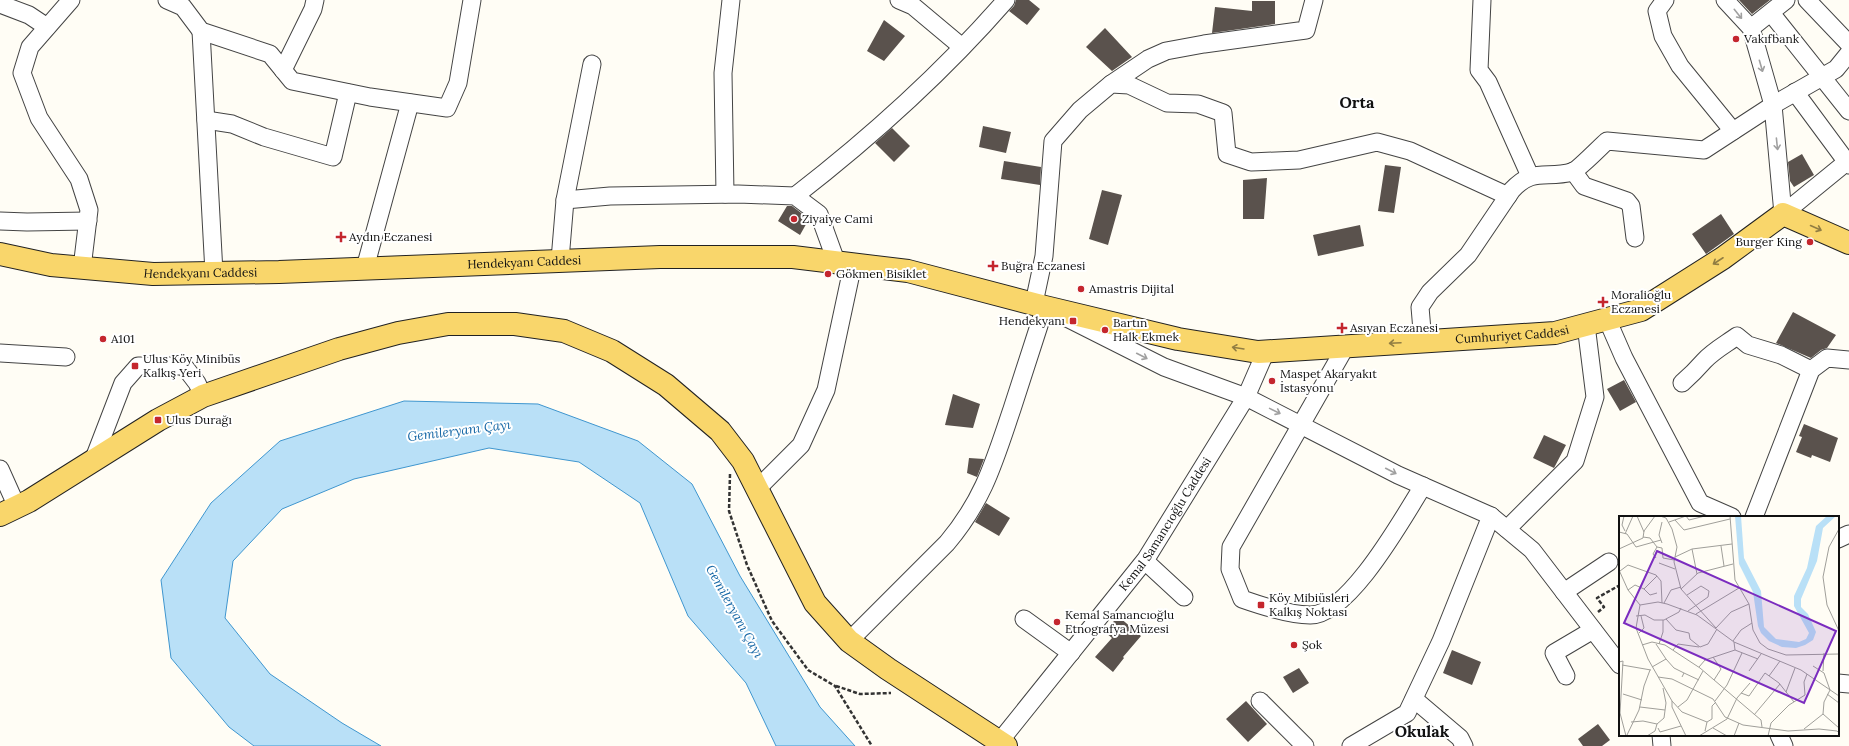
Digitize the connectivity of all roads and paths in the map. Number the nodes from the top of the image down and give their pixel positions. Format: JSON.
{"nodes":[{"id":1,"x":71,"y":0,"type":"edge"},
{"id":2,"x":167,"y":0,"type":"edge"},
{"id":3,"x":315,"y":0,"type":"edge"},
{"id":4,"x":472,"y":0,"type":"edge"},
{"id":5,"x":731,"y":0,"type":"edge"},
{"id":6,"x":899,"y":0,"type":"edge"},
{"id":7,"x":1006,"y":0,"type":"edge"},
{"id":8,"x":1314,"y":0,"type":"edge"},
{"id":9,"x":1482,"y":0,"type":"edge"},
{"id":10,"x":1665,"y":0,"type":"edge"},
{"id":11,"x":1725,"y":0,"type":"edge"},
{"id":12,"x":1786,"y":0,"type":"edge"},
{"id":13,"x":1807,"y":0,"type":"edge"},
{"id":14,"x":0,"y":4,"type":"edge"},
{"id":15,"x":1771,"y":13,"type":"junction"},
{"id":16,"x":47,"y":27,"type":"junction"},
{"id":17,"x":1750,"y":28,"type":"junction"},
{"id":18,"x":201,"y":31,"type":"junction"},
{"id":19,"x":1849,"y":44,"type":"edge"},
{"id":20,"x":962,"y":47,"type":"junction"},
{"id":21,"x":1849,"y":53,"type":"edge"},
{"id":22,"x":592,"y":64,"type":"dead end"},
{"id":23,"x":283,"y":70,"type":"junction"},
{"id":24,"x":1822,"y":77,"type":"junction"},
{"id":25,"x":1111,"y":84,"type":"junction"},
{"id":26,"x":1795,"y":92,"type":"junction"},
{"id":27,"x":348,"y":93,"type":"junction"},
{"id":28,"x":410,"y":103,"type":"junction"},
{"id":29,"x":1772,"y":105,"type":"junction"},
{"id":30,"x":1849,"y":112,"type":"edge"},
{"id":31,"x":206,"y":120,"type":"junction"},
{"id":32,"x":1733,"y":131,"type":"junction"},
{"id":33,"x":1848,"y":162,"type":"edge"},
{"id":34,"x":1573,"y":171,"type":"junction"},
{"id":35,"x":1530,"y":176,"type":"junction"},
{"id":36,"x":724,"y":194,"type":"junction"},
{"id":37,"x":795,"y":196,"type":"junction"},
{"id":38,"x":1508,"y":196,"type":"junction"},
{"id":39,"x":565,"y":200,"type":"junction"},
{"id":40,"x":1783,"y":214,"type":"junction"},
{"id":41,"x":88,"y":220,"type":"junction"},
{"id":42,"x":0,"y":221,"type":"edge"},
{"id":43,"x":1635,"y":238,"type":"dead end"},
{"id":44,"x":1848,"y":241,"type":"edge"},
{"id":45,"x":0,"y":254,"type":"edge"},
{"id":46,"x":560,"y":260,"type":"junction"},
{"id":47,"x":844,"y":262,"type":"junction"},
{"id":48,"x":82,"y":268,"type":"junction"},
{"id":49,"x":365,"y":268,"type":"junction"},
{"id":50,"x":214,"y":273,"type":"junction"},
{"id":51,"x":1040,"y":305,"type":"junction"},
{"id":52,"x":1608,"y":319,"type":"junction"},
{"id":53,"x":1586,"y":325,"type":"junction"},
{"id":54,"x":1424,"y":342,"type":"junction"},
{"id":55,"x":1346,"y":346,"type":"junction"},
{"id":56,"x":1266,"y":351,"type":"junction"},
{"id":57,"x":0,"y":353,"type":"edge"},
{"id":58,"x":66,"y":357,"type":"dead end"},
{"id":59,"x":1849,"y":360,"type":"edge"},
{"id":60,"x":1811,"y":370,"type":"junction"},
{"id":61,"x":1682,"y":383,"type":"dead end"},
{"id":62,"x":203,"y":396,"type":"junction"},
{"id":63,"x":1246,"y":397,"type":"junction"},
{"id":64,"x":1300,"y":424,"type":"junction"},
{"id":65,"x":736,"y":452,"type":"junction"},
{"id":66,"x":93,"y":461,"type":"junction"},
{"id":67,"x":0,"y":469,"type":"edge"},
{"id":68,"x":1423,"y":486,"type":"junction"},
{"id":69,"x":757,"y":489,"type":"junction"},
{"id":70,"x":8,"y":511,"type":"edge"},
{"id":71,"x":1491,"y":516,"type":"junction"},
{"id":72,"x":1730,"y":516,"type":"edge"},
{"id":73,"x":1754,"y":516,"type":"edge"},
{"id":74,"x":1507,"y":529,"type":"junction"},
{"id":75,"x":1849,"y":534,"type":"edge"},
{"id":76,"x":1839,"y":539,"type":"edge"},
{"id":77,"x":1145,"y":561,"type":"junction"},
{"id":78,"x":1609,"y":562,"type":"dead end"},
{"id":79,"x":1619,"y":586,"type":"edge"},
{"id":80,"x":1564,"y":592,"type":"junction"},
{"id":81,"x":1184,"y":596,"type":"dead end"},
{"id":82,"x":1024,"y":619,"type":"dead end"},
{"id":83,"x":1590,"y":625,"type":"junction"},
{"id":84,"x":849,"y":641,"type":"junction"},
{"id":85,"x":1071,"y":653,"type":"junction"},
{"id":86,"x":1619,"y":664,"type":"edge"},
{"id":87,"x":1566,"y":676,"type":"dead end"},
{"id":88,"x":1839,"y":683,"type":"edge"},
{"id":89,"x":1849,"y":684,"type":"edge"},
{"id":90,"x":835,"y":686,"type":"junction"},
{"id":91,"x":915,"y":686,"type":"junction"},
{"id":92,"x":1414,"y":698,"type":"junction"},
{"id":93,"x":1260,"y":701,"type":"dead end"},
{"id":94,"x":1661,"y":736,"type":"edge"},
{"id":95,"x":1779,"y":736,"type":"edge"},
{"id":96,"x":1003,"y":744,"type":"edge"},
{"id":97,"x":872,"y":746,"type":"edge"},
{"id":98,"x":1305,"y":746,"type":"edge"},
{"id":99,"x":1351,"y":746,"type":"edge"},
{"id":100,"x":1464,"y":746,"type":"edge"},
{"id":101,"x":1662,"y":746,"type":"edge"},
{"id":102,"x":1784,"y":746,"type":"edge"}],
"edges":[{"from":1,"to":16,"type":"street"},
{"from":2,"to":18,"type":"street"},
{"from":3,"to":23,"type":"street"},
{"from":4,"to":28,"type":"street"},
{"from":5,"to":36,"type":"street"},
{"from":6,"to":20,"type":"street"},
{"from":7,"to":20,"type":"street"},
{"from":8,"to":25,"type":"street"},
{"from":9,"to":35,"type":"street"},
{"from":10,"to":32,"type":"street"},
{"from":11,"to":17,"type":"street","one_way":true},
{"from":12,"to":15,"type":"street"},
{"from":13,"to":19,"type":"street"},
{"from":14,"to":16,"type":"street"},
{"from":15,"to":17,"type":"street"},
{"from":15,"to":24,"type":"street"},
{"from":16,"to":41,"type":"street"},
{"from":17,"to":29,"type":"street","one_way":true},
{"from":18,"to":23,"type":"street"},
{"from":18,"to":31,"type":"street"},
{"from":20,"to":37,"type":"street"},
{"from":21,"to":24,"type":"street"},
{"from":22,"to":39,"type":"street"},
{"from":23,"to":27,"type":"street"},
{"from":24,"to":26,"type":"street"},
{"from":24,"to":30,"type":"street"},
{"from":25,"to":38,"type":"street"},
{"from":25,"to":51,"type":"street"},
{"from":26,"to":29,"type":"street"},
{"from":26,"to":33,"type":"street"},
{"from":27,"to":28,"type":"street"},
{"from":27,"to":31,"type":"street"},
{"from":28,"to":49,"type":"street"},
{"from":29,"to":32,"type":"street"},
{"from":29,"to":40,"type":"street","one_way":true},
{"from":31,"to":50,"type":"street"},
{"from":32,"to":34,"type":"street"},
{"from":33,"to":40,"type":"street"},
{"from":34,"to":35,"type":"street"},
{"from":34,"to":43,"type":"street"},
{"from":35,"to":38,"type":"street"},
{"from":36,"to":37,"type":"street"},
{"from":36,"to":39,"type":"street"},
{"from":37,"to":47,"type":"street"},
{"from":38,"to":54,"type":"street"},
{"from":39,"to":46,"type":"street"},
{"from":40,"to":44,"type":"main road","one_way":true},
{"from":40,"to":52,"type":"main road","name":"Cumhuriyet Caddesi","one_way":true},
{"from":41,"to":42,"type":"street"},
{"from":41,"to":48,"type":"street"},
{"from":45,"to":48,"type":"main road","name":"Hendekyanı Caddesi"},
{"from":46,"to":47,"type":"main road","name":"Hendekyanı Caddesi"},
{"from":46,"to":49,"type":"main road","name":"Hendekyanı Caddesi"},
{"from":47,"to":51,"type":"main road","name":"Hendekyanı Caddesi"},
{"from":47,"to":69,"type":"street"},
{"from":48,"to":50,"type":"main road","name":"Hendekyanı Caddesi"},
{"from":49,"to":50,"type":"main road","name":"Hendekyanı Caddesi"},
{"from":56,"to":51,"type":"main road","name":"Cumhuriyet Caddesi","one_way":true},
{"from":51,"to":63,"type":"street","one_way":true},
{"from":51,"to":84,"type":"street"},
{"from":52,"to":53,"type":"main road","name":"Cumhuriyet Caddesi"},
{"from":52,"to":72,"type":"street"},
{"from":53,"to":54,"type":"main road","name":"Cumhuriyet Caddesi"},
{"from":53,"to":74,"type":"street"},
{"from":54,"to":55,"type":"main road","name":"Cumhuriyet Caddesi","one_way":true},
{"from":55,"to":56,"type":"main road","name":"Cumhuriyet Caddesi"},
{"from":55,"to":64,"type":"street"},
{"from":56,"to":63,"type":"street","name":"Kemal Samancıoğlu Caddesi"},
{"from":57,"to":58,"type":"street"},
{"from":59,"to":60,"type":"street"},
{"from":60,"to":61,"type":"street"},
{"from":60,"to":73,"type":"street"},
{"from":62,"to":65,"type":"main road"},
{"from":62,"to":66,"type":"main road"},
{"from":62,"to":66,"type":"street"},
{"from":63,"to":64,"type":"street","one_way":true},
{"from":63,"to":77,"type":"street","name":"Kemal Samancıoğlu Caddesi"},
{"from":64,"to":68,"type":"street","one_way":true},
{"from":64,"to":68,"type":"street"},
{"from":65,"to":69,"type":"main road"},
{"from":65,"to":90,"type":"path"},
{"from":66,"to":70,"type":"main road"},
{"from":67,"to":70,"type":"street"},
{"from":68,"to":71,"type":"street"},
{"from":69,"to":84,"type":"main road"},
{"from":71,"to":74,"type":"street"},
{"from":71,"to":92,"type":"street"},
{"from":74,"to":80,"type":"street"},
{"from":75,"to":76,"type":"street"},
{"from":77,"to":81,"type":"street"},
{"from":77,"to":85,"type":"street","name":"Kemal Samancıoğlu Caddesi"},
{"from":78,"to":80,"type":"street"},
{"from":79,"to":83,"type":"path"},
{"from":80,"to":83,"type":"street"},
{"from":82,"to":85,"type":"street"},
{"from":83,"to":86,"type":"street"},
{"from":83,"to":87,"type":"street"},
{"from":84,"to":91,"type":"main road"},
{"from":85,"to":96,"type":"street","name":"Kemal Samancıoğlu Caddesi"},
{"from":88,"to":89,"type":"street"},
{"from":90,"to":91,"type":"path"},
{"from":90,"to":97,"type":"path"},
{"from":91,"to":96,"type":"main road"},
{"from":92,"to":99,"type":"street"},
{"from":92,"to":100,"type":"street"},
{"from":93,"to":98,"type":"street"},
{"from":94,"to":101,"type":"street"},
{"from":95,"to":102,"type":"street"}]}
